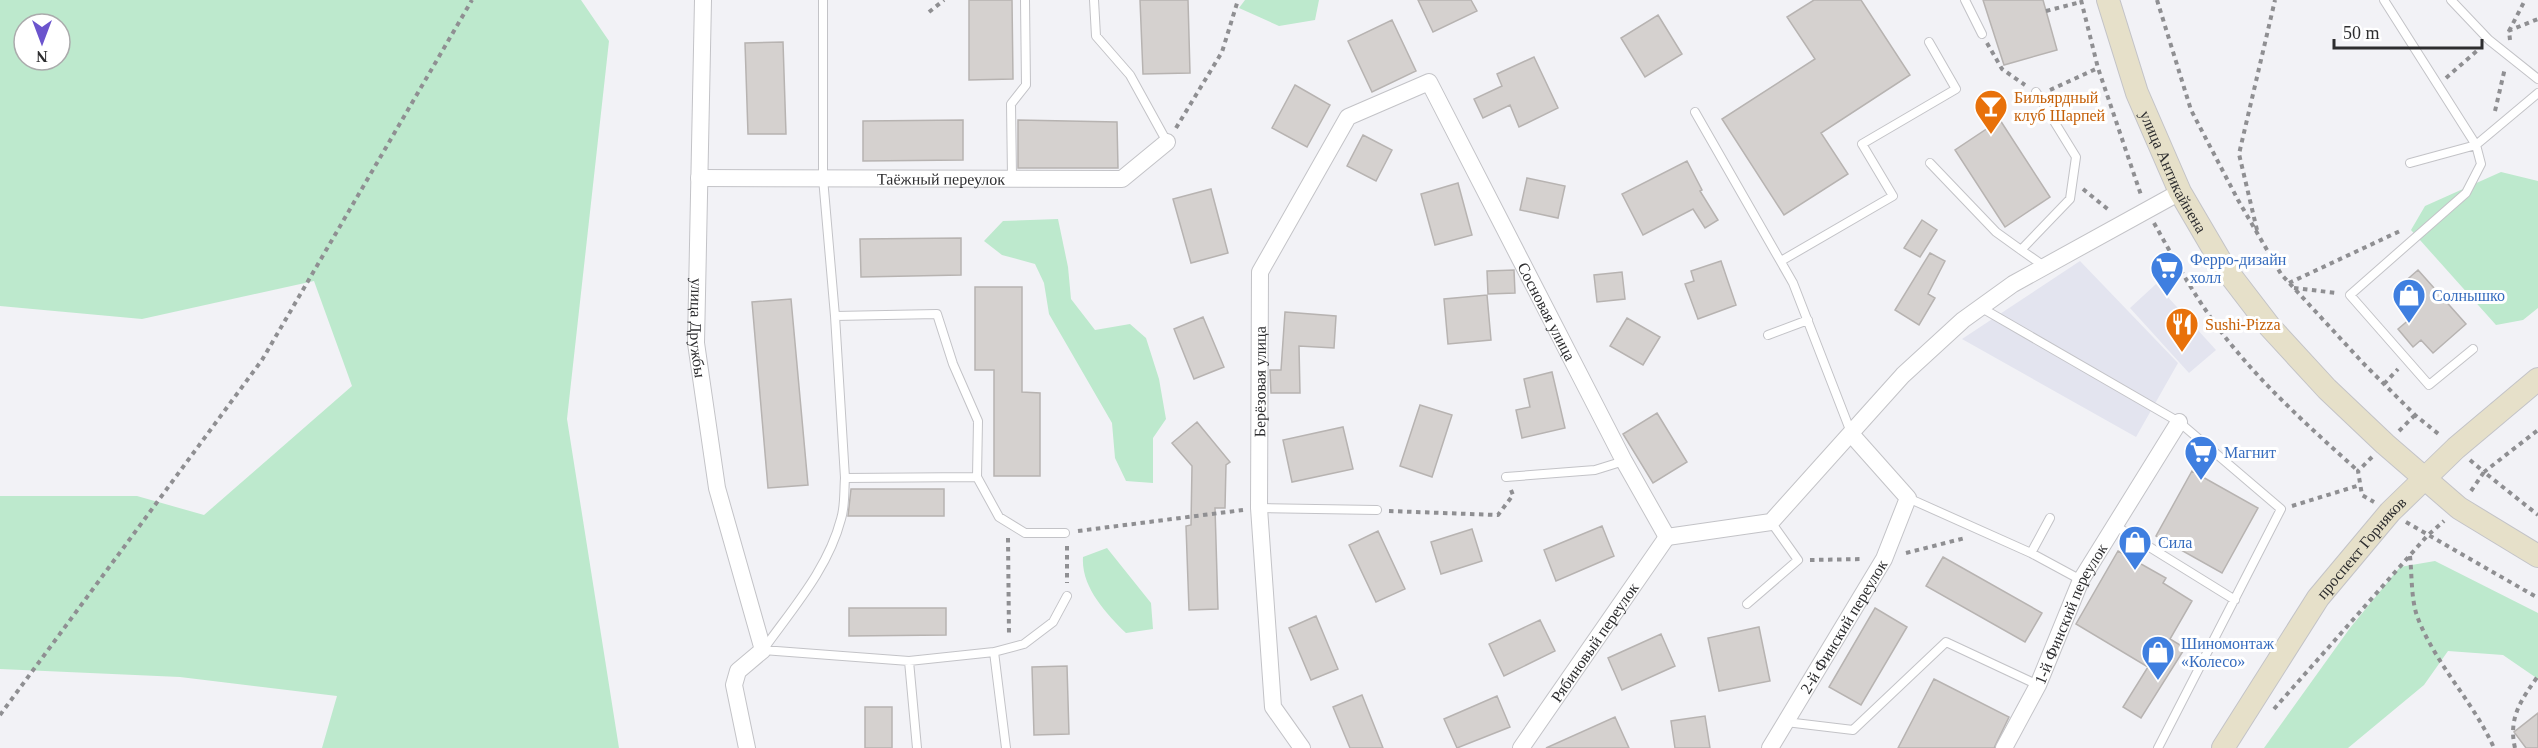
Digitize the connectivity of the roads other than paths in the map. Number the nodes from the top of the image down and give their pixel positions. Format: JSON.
{"nodes":[{"id":1,"x":703,"y":0,"type":"edge"},
{"id":2,"x":823,"y":0,"type":"edge"},
{"id":3,"x":1025,"y":0,"type":"edge"},
{"id":4,"x":1094,"y":0,"type":"edge"},
{"id":5,"x":1965,"y":0,"type":"edge"},
{"id":6,"x":2108,"y":0,"type":"edge"},
{"id":7,"x":2384,"y":0,"type":"edge"},
{"id":8,"x":2451,"y":0,"type":"edge"},
{"id":9,"x":1982,"y":34,"type":"road end"},
{"id":10,"x":1929,"y":42,"type":"dead end"},
{"id":11,"x":2538,"y":80,"type":"edge"},
{"id":12,"x":1430,"y":82,"type":"joint"},
{"id":13,"x":2036,"y":92,"type":"road end"},
{"id":14,"x":2538,"y":93,"type":"edge"},
{"id":15,"x":1695,"y":112,"type":"dead end"},
{"id":16,"x":1167,"y":142,"type":"joint"},
{"id":17,"x":2476,"y":145,"type":"junction"},
{"id":18,"x":2410,"y":163,"type":"dead end"},
{"id":19,"x":1930,"y":164,"type":"dead end"},
{"id":20,"x":1012,"y":177,"type":"junction"},
{"id":21,"x":699,"y":178,"type":"junction"},
{"id":22,"x":823,"y":178,"type":"junction"},
{"id":23,"x":2180,"y":192,"type":"junction"},
{"id":24,"x":2021,"y":250,"type":"junction"},
{"id":25,"x":1781,"y":261,"type":"junction"},
{"id":26,"x":2044,"y":266,"type":"junction"},
{"id":27,"x":1979,"y":307,"type":"junction"},
{"id":28,"x":835,"y":316,"type":"junction"},
{"id":29,"x":1808,"y":320,"type":"junction"},
{"id":30,"x":1768,"y":335,"type":"dead end"},
{"id":31,"x":2473,"y":349,"type":"dead end"},
{"id":32,"x":2538,"y":379,"type":"edge"},
{"id":33,"x":2179,"y":422,"type":"junction"},
{"id":34,"x":1852,"y":435,"type":"junction"},
{"id":35,"x":1624,"y":461,"type":"junction"},
{"id":36,"x":977,"y":477,"type":"junction"},
{"id":37,"x":1506,"y":477,"type":"road end"},
{"id":38,"x":845,"y":478,"type":"junction"},
{"id":39,"x":2426,"y":479,"type":"junction"},
{"id":40,"x":1908,"y":498,"type":"junction"},
{"id":41,"x":1259,"y":508,"type":"junction"},
{"id":42,"x":1377,"y":510,"type":"road end"},
{"id":43,"x":2050,"y":518,"type":"dead end"},
{"id":44,"x":1771,"y":522,"type":"junction"},
{"id":45,"x":2114,"y":525,"type":"junction"},
{"id":46,"x":1065,"y":533,"type":"road end"},
{"id":47,"x":1667,"y":537,"type":"junction"},
{"id":48,"x":2031,"y":553,"type":"junction"},
{"id":49,"x":2538,"y":556,"type":"edge"},
{"id":50,"x":2081,"y":580,"type":"junction"},
{"id":51,"x":1067,"y":596,"type":"road end"},
{"id":52,"x":2235,"y":600,"type":"junction"},
{"id":53,"x":1747,"y":604,"type":"dead end"},
{"id":54,"x":763,"y":650,"type":"junction"},
{"id":55,"x":993,"y":652,"type":"junction"},
{"id":56,"x":909,"y":661,"type":"junction"},
{"id":57,"x":2038,"y":685,"type":"junction"},
{"id":58,"x":1786,"y":722,"type":"junction"},
{"id":59,"x":747,"y":748,"type":"edge"},
{"id":60,"x":917,"y":748,"type":"edge"},
{"id":61,"x":1006,"y":748,"type":"edge"},
{"id":62,"x":1302,"y":748,"type":"edge"},
{"id":63,"x":1521,"y":748,"type":"edge"},
{"id":64,"x":1770,"y":748,"type":"edge"},
{"id":65,"x":2004,"y":748,"type":"edge"},
{"id":66,"x":2158,"y":748,"type":"edge"},
{"id":67,"x":2223,"y":748,"type":"edge"}],
"edges":[{"from":1,"to":21,"type":"street","name":"улица Дружбы"},
{"from":2,"to":22,"type":"lane"},
{"from":3,"to":20,"type":"lane"},
{"from":4,"to":16,"type":"lane"},
{"from":5,"to":9,"type":"lane"},
{"from":6,"to":23,"type":"main road","name":"улица Антикайнена"},
{"from":7,"to":17,"type":"lane"},
{"from":8,"to":11,"type":"lane"},
{"from":10,"to":25,"type":"lane"},
{"from":12,"to":35,"type":"street","name":"Сосновая улица"},
{"from":12,"to":41,"type":"street","name":"Берёзовая улица"},
{"from":13,"to":24,"type":"lane"},
{"from":14,"to":17,"type":"lane"},
{"from":15,"to":25,"type":"lane"},
{"from":16,"to":20,"type":"street","name":"Таёжный переулок"},
{"from":17,"to":18,"type":"lane"},
{"from":17,"to":31,"type":"lane"},
{"from":19,"to":24,"type":"lane"},
{"from":20,"to":22,"type":"street","name":"Таёжный переулок"},
{"from":21,"to":22,"type":"street","name":"Таёжный переулок"},
{"from":21,"to":54,"type":"street","name":"улица Дружбы"},
{"from":22,"to":28,"type":"lane"},
{"from":23,"to":26,"type":"street"},
{"from":23,"to":39,"type":"main road","name":"улица Антикайнена"},
{"from":24,"to":26,"type":"lane"},
{"from":25,"to":29,"type":"lane"},
{"from":26,"to":27,"type":"street"},
{"from":27,"to":33,"type":"lane"},
{"from":27,"to":34,"type":"street"},
{"from":28,"to":36,"type":"lane"},
{"from":28,"to":38,"type":"lane"},
{"from":29,"to":30,"type":"lane"},
{"from":29,"to":34,"type":"lane"},
{"from":32,"to":39,"type":"main road","name":"проспект Горняков"},
{"from":33,"to":45,"type":"street","name":"1-й Финский переулок"},
{"from":33,"to":52,"type":"lane"},
{"from":34,"to":40,"type":"street"},
{"from":34,"to":44,"type":"street"},
{"from":35,"to":37,"type":"lane"},
{"from":35,"to":47,"type":"street","name":"Сосновая улица"},
{"from":36,"to":38,"type":"lane"},
{"from":36,"to":46,"type":"lane"},
{"from":38,"to":54,"type":"lane"},
{"from":39,"to":49,"type":"main road","name":"улица Антикайнена"},
{"from":39,"to":67,"type":"main road","name":"проспект Горняков"},
{"from":40,"to":48,"type":"lane"},
{"from":40,"to":58,"type":"street","name":"2-й Финский переулок"},
{"from":41,"to":42,"type":"lane"},
{"from":41,"to":62,"type":"street","name":"Берёзовая улица"},
{"from":43,"to":48,"type":"lane"},
{"from":44,"to":47,"type":"street"},
{"from":44,"to":53,"type":"lane"},
{"from":45,"to":50,"type":"street","name":"1-й Финский переулок"},
{"from":45,"to":52,"type":"lane"},
{"from":47,"to":63,"type":"street","name":"Рябиновый переулок"},
{"from":48,"to":50,"type":"lane"},
{"from":50,"to":57,"type":"street","name":"1-й Финский переулок"},
{"from":51,"to":55,"type":"lane"},
{"from":52,"to":66,"type":"lane"},
{"from":54,"to":56,"type":"lane"},
{"from":54,"to":59,"type":"street"},
{"from":55,"to":56,"type":"lane"},
{"from":55,"to":61,"type":"lane"},
{"from":56,"to":60,"type":"lane"},
{"from":57,"to":58,"type":"lane"},
{"from":57,"to":65,"type":"street","name":"1-й Финский переулок"},
{"from":58,"to":64,"type":"street","name":"2-й Финский переулок"}]}
